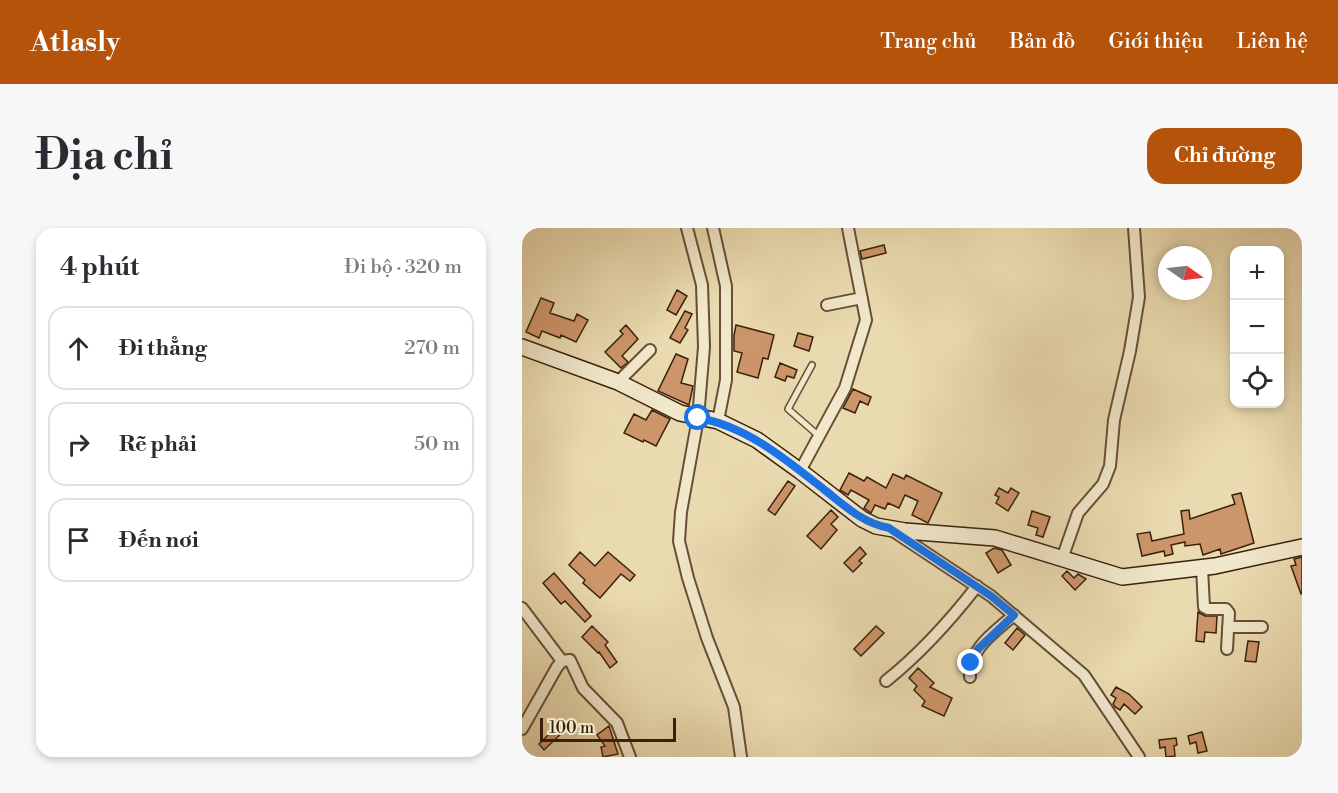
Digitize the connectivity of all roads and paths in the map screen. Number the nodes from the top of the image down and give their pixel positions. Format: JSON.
{"nodes":[{"id":1,"x":687,"y":228,"type":"edge"},
{"id":2,"x":713,"y":228,"type":"edge"},
{"id":3,"x":848,"y":228,"type":"edge"},
{"id":4,"x":1134,"y":228,"type":"edge"},
{"id":5,"x":862,"y":298,"type":"junction"},
{"id":6,"x":827,"y":304,"type":"dead end"},
{"id":7,"x":522,"y":346,"type":"edge"},
{"id":8,"x":650,"y":350,"type":"dead end"},
{"id":9,"x":812,"y":365,"type":"dead end"},
{"id":10,"x":618,"y":382,"type":"junction"},
{"id":11,"x":708,"y":420,"type":"junction"},
{"id":12,"x":819,"y":436,"type":"junction"},
{"id":13,"x":800,"y":471,"type":"junction"},
{"id":14,"x":889,"y":528,"type":"junction"},
{"id":15,"x":1302,"y":547,"type":"edge"},
{"id":16,"x":1062,"y":559,"type":"junction"},
{"id":17,"x":1202,"y":568,"type":"junction"},
{"id":18,"x":976,"y":586,"type":"junction"},
{"id":19,"x":522,"y":608,"type":"edge"},
{"id":20,"x":1014,"y":615,"type":"junction"},
{"id":21,"x":1228,"y":627,"type":"junction"},
{"id":22,"x":1262,"y":627,"type":"dead end"},
{"id":23,"x":1227,"y":649,"type":"dead end"},
{"id":24,"x":562,"y":661,"type":"junction"},
{"id":25,"x":970,"y":677,"type":"dead end"},
{"id":26,"x":886,"y":681,"type":"dead end"},
{"id":27,"x":522,"y":729,"type":"edge"},
{"id":28,"x":630,"y":757,"type":"edge"},
{"id":29,"x":741,"y":757,"type":"edge"},
{"id":30,"x":1140,"y":757,"type":"edge"}],
"edges":[{"from":1,"to":11,"type":"street"},
{"from":2,"to":11,"type":"street"},
{"from":3,"to":5,"type":"street"},
{"from":4,"to":16,"type":"street"},
{"from":5,"to":6,"type":"street"},
{"from":5,"to":12,"type":"street"},
{"from":7,"to":10,"type":"street"},
{"from":8,"to":10,"type":"street"},
{"from":9,"to":12,"type":"lane"},
{"from":10,"to":11,"type":"street"},
{"from":11,"to":13,"type":"street"},
{"from":11,"to":29,"type":"street"},
{"from":12,"to":13,"type":"street"},
{"from":13,"to":14,"type":"street"},
{"from":14,"to":16,"type":"street"},
{"from":14,"to":18,"type":"street"},
{"from":15,"to":17,"type":"street"},
{"from":16,"to":17,"type":"street"},
{"from":17,"to":21,"type":"street"},
{"from":18,"to":20,"type":"street"},
{"from":18,"to":26,"type":"street"},
{"from":19,"to":24,"type":"street"},
{"from":20,"to":25,"type":"street"},
{"from":20,"to":30,"type":"street"},
{"from":21,"to":22,"type":"street"},
{"from":21,"to":23,"type":"street"},
{"from":24,"to":27,"type":"street"},
{"from":24,"to":28,"type":"street"}]}
